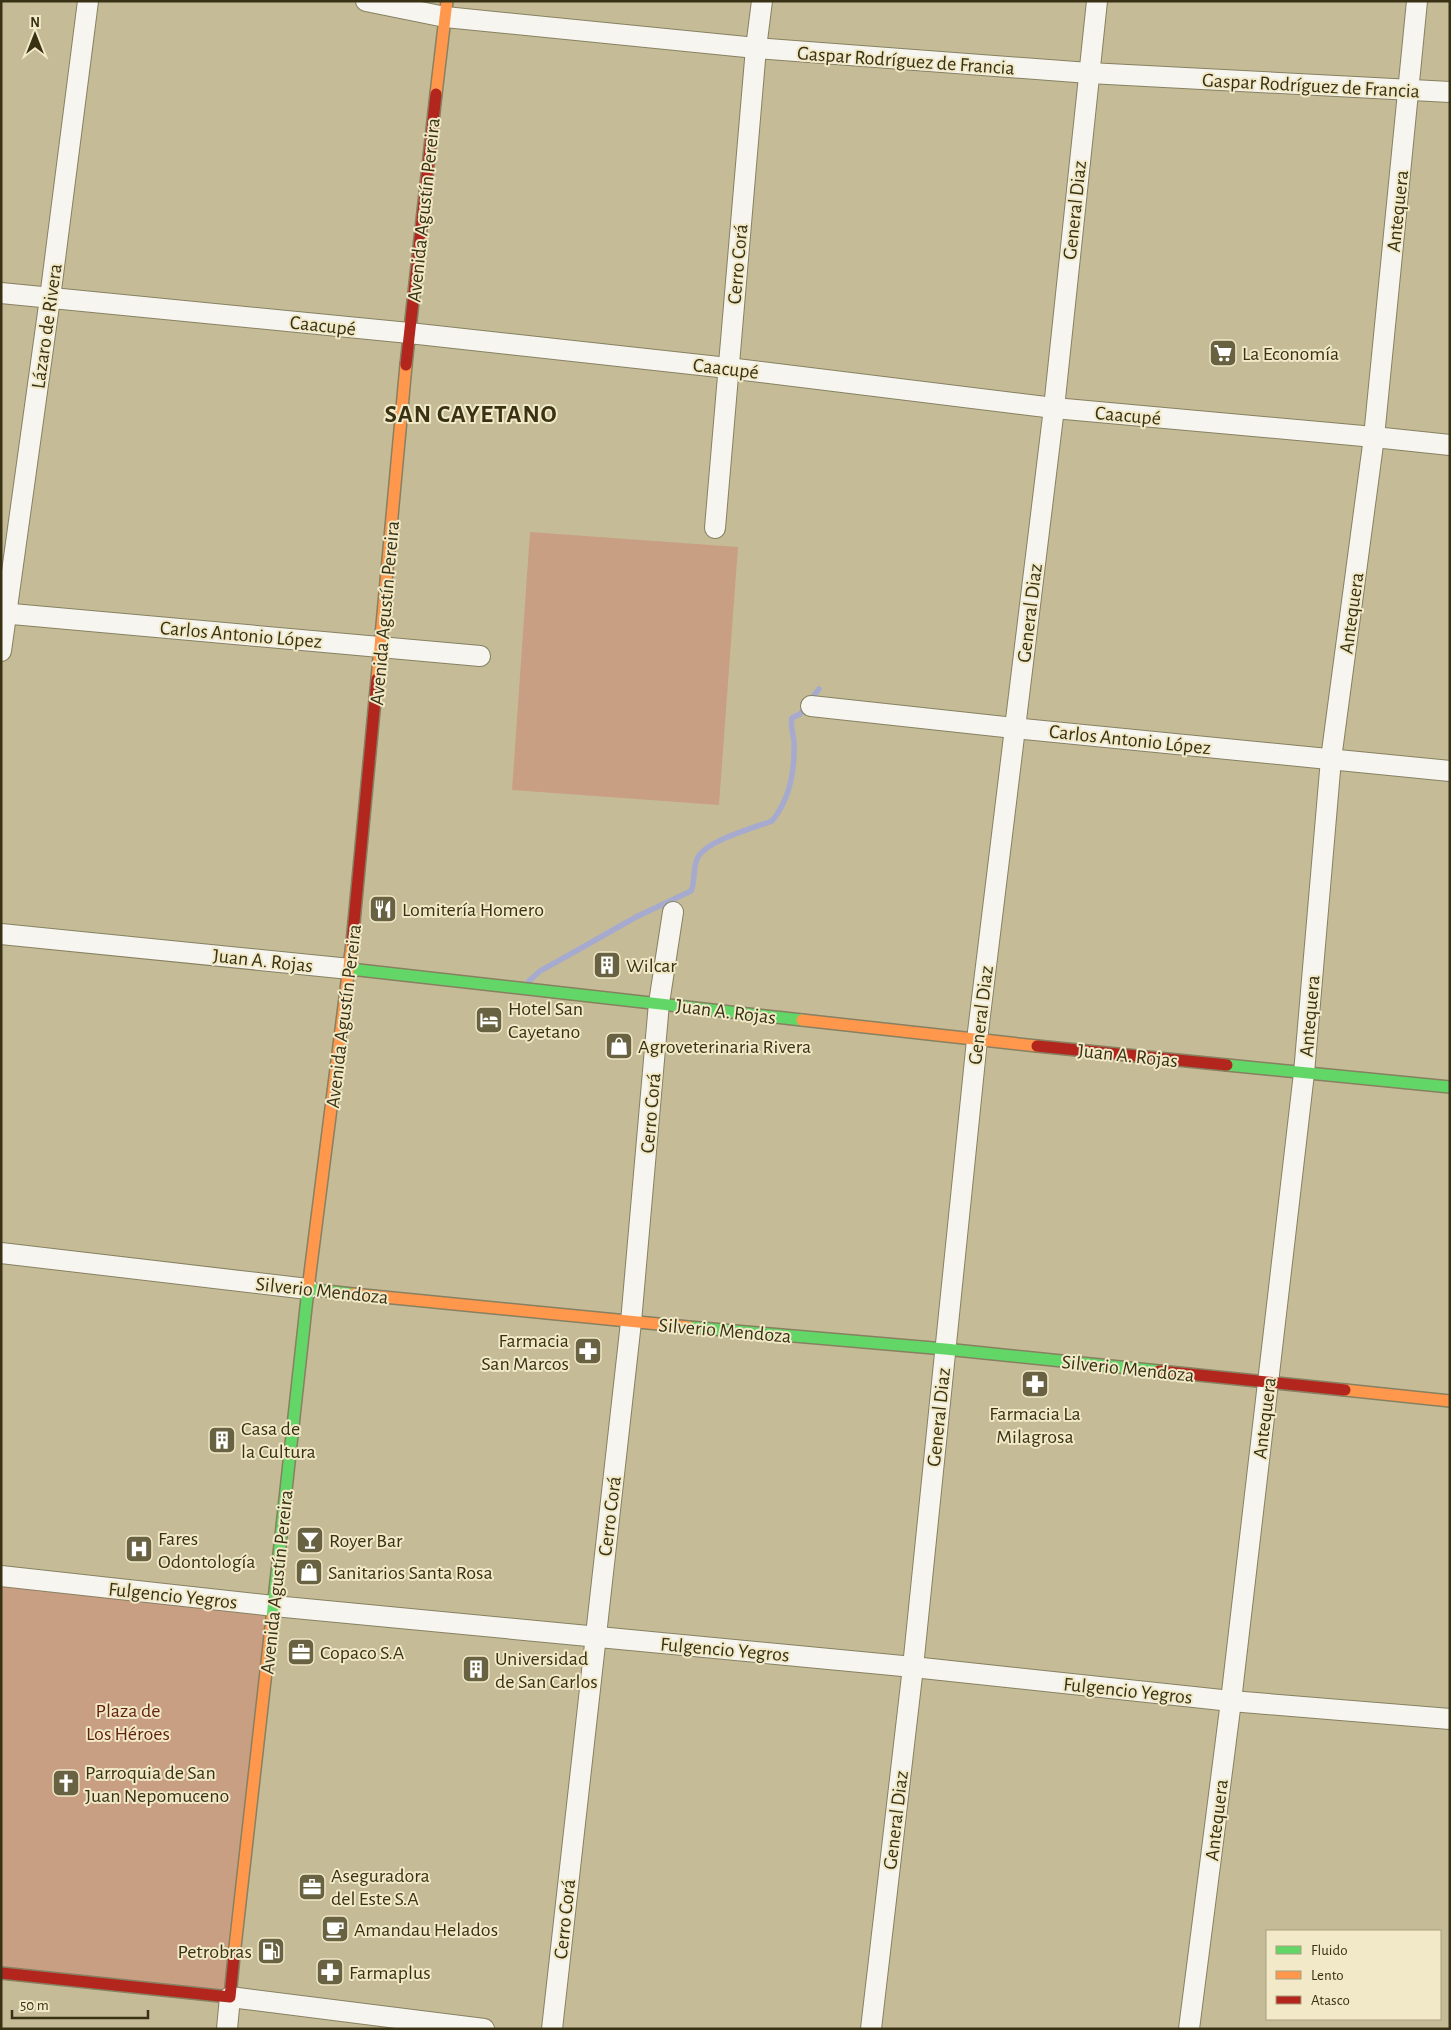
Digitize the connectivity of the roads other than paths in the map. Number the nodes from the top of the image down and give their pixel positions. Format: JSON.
{"nodes":[{"id":1,"x":88,"y":1,"type":"edge"},
{"id":2,"x":366,"y":1,"type":"edge"},
{"id":3,"x":762,"y":1,"type":"edge"},
{"id":4,"x":1096,"y":1,"type":"edge"},
{"id":5,"x":1417,"y":1,"type":"edge"},
{"id":6,"x":446,"y":9,"type":"edge"},
{"id":7,"x":756,"y":48,"type":"junction"},
{"id":8,"x":1089,"y":73,"type":"junction"},
{"id":9,"x":1409,"y":90,"type":"junction"},
{"id":10,"x":1450,"y":92,"type":"edge"},
{"id":11,"x":1,"y":293,"type":"edge"},
{"id":12,"x":50,"y":298,"type":"junction"},
{"id":13,"x":409,"y":333,"type":"junction"},
{"id":14,"x":728,"y":368,"type":"junction"},
{"id":15,"x":1054,"y":408,"type":"junction"},
{"id":16,"x":1374,"y":436,"type":"junction"},
{"id":17,"x":1450,"y":445,"type":"edge"},
{"id":18,"x":715,"y":528,"type":"dead end"},
{"id":19,"x":3,"y":613,"type":"edge"},
{"id":20,"x":381,"y":646,"type":"junction"},
{"id":21,"x":1,"y":651,"type":"edge"},
{"id":22,"x":480,"y":656,"type":"dead end"},
{"id":23,"x":811,"y":706,"type":"dead end"},
{"id":24,"x":1014,"y":728,"type":"junction"},
{"id":25,"x":1331,"y":759,"type":"junction"},
{"id":26,"x":1450,"y":771,"type":"edge"},
{"id":27,"x":673,"y":912,"type":"dead end"},
{"id":28,"x":1,"y":934,"type":"edge"},
{"id":29,"x":350,"y":969,"type":"junction"},
{"id":30,"x":659,"y":1003,"type":"junction"},
{"id":31,"x":977,"y":1040,"type":"junction"},
{"id":32,"x":1304,"y":1073,"type":"junction"},
{"id":33,"x":1450,"y":1088,"type":"edge"},
{"id":34,"x":1,"y":1253,"type":"edge"},
{"id":35,"x":308,"y":1289,"type":"junction"},
{"id":36,"x":631,"y":1322,"type":"junction"},
{"id":37,"x":945,"y":1349,"type":"junction"},
{"id":38,"x":1268,"y":1382,"type":"junction"},
{"id":39,"x":1450,"y":1401,"type":"edge"},
{"id":40,"x":1,"y":1576,"type":"edge"},
{"id":41,"x":274,"y":1606,"type":"junction"},
{"id":42,"x":595,"y":1637,"type":"junction"},
{"id":43,"x":912,"y":1667,"type":"junction"},
{"id":44,"x":1231,"y":1701,"type":"junction"},
{"id":45,"x":1450,"y":1719,"type":"edge"},
{"id":46,"x":1,"y":1973,"type":"edge"},
{"id":47,"x":230,"y":1997,"type":"junction"},
{"id":48,"x":227,"y":2029,"type":"edge"},
{"id":49,"x":484,"y":2029,"type":"edge"},
{"id":50,"x":552,"y":2029,"type":"edge"},
{"id":51,"x":870,"y":2029,"type":"edge"},
{"id":52,"x":1189,"y":2029,"type":"edge"}],
"edges":[{"from":1,"to":12,"type":"street","name":"Lázaro de Rivera"},
{"from":2,"to":6,"type":"street","name":"Gaspar Rodríguez de Francia"},
{"from":3,"to":7,"type":"street","name":"Cerro Corá"},
{"from":4,"to":8,"type":"street","name":"General Diaz"},
{"from":5,"to":9,"type":"street","name":"Antequera"},
{"from":6,"to":7,"type":"street","name":"Gaspar Rodríguez de Francia"},
{"from":6,"to":13,"type":"main road","name":"Avenida Agustín Pereira"},
{"from":7,"to":8,"type":"street","name":"Gaspar Rodríguez de Francia"},
{"from":7,"to":14,"type":"street","name":"Cerro Corá"},
{"from":8,"to":9,"type":"street","name":"Gaspar Rodríguez de Francia"},
{"from":8,"to":15,"type":"street","name":"General Diaz"},
{"from":9,"to":10,"type":"street","name":"Gaspar Rodríguez de Francia"},
{"from":9,"to":16,"type":"street","name":"Antequera"},
{"from":11,"to":12,"type":"street","name":"Caacupé"},
{"from":12,"to":13,"type":"street","name":"Caacupé"},
{"from":12,"to":19,"type":"street","name":"Lázaro de Rivera"},
{"from":13,"to":14,"type":"street","name":"Caacupé"},
{"from":13,"to":20,"type":"main road","name":"Avenida Agustín Pereira"},
{"from":14,"to":15,"type":"street","name":"Caacupé"},
{"from":14,"to":18,"type":"street","name":"Cerro Corá"},
{"from":15,"to":16,"type":"street","name":"Caacupé"},
{"from":15,"to":24,"type":"street","name":"General Diaz"},
{"from":16,"to":17,"type":"street","name":"Caacupé"},
{"from":16,"to":25,"type":"street","name":"Antequera"},
{"from":19,"to":20,"type":"street","name":"Carlos Antonio López"},
{"from":19,"to":21,"type":"street","name":"Lázaro de Rivera"},
{"from":20,"to":22,"type":"street","name":"Carlos Antonio López"},
{"from":20,"to":29,"type":"main road","name":"Avenida Agustín Pereira"},
{"from":23,"to":24,"type":"street","name":"Carlos Antonio López"},
{"from":24,"to":25,"type":"street","name":"Carlos Antonio López"},
{"from":24,"to":31,"type":"street","name":"General Diaz"},
{"from":25,"to":26,"type":"street","name":"Carlos Antonio López"},
{"from":25,"to":32,"type":"street","name":"Antequera"},
{"from":27,"to":30,"type":"street","name":"Cerro Corá"},
{"from":28,"to":29,"type":"street","name":"Juan A. Rojas"},
{"from":29,"to":30,"type":"main road","name":"Juan A. Rojas"},
{"from":29,"to":35,"type":"main road","name":"Avenida Agustín Pereira"},
{"from":30,"to":31,"type":"main road","name":"Juan A. Rojas"},
{"from":30,"to":36,"type":"street","name":"Cerro Corá"},
{"from":31,"to":32,"type":"main road","name":"Juan A. Rojas"},
{"from":31,"to":37,"type":"street","name":"General Diaz"},
{"from":32,"to":33,"type":"main road","name":"Juan A. Rojas"},
{"from":32,"to":38,"type":"street","name":"Antequera"},
{"from":34,"to":35,"type":"street","name":"Silverio Mendoza"},
{"from":35,"to":36,"type":"main road","name":"Silverio Mendoza"},
{"from":35,"to":41,"type":"main road","name":"Avenida Agustín Pereira"},
{"from":36,"to":37,"type":"main road","name":"Silverio Mendoza"},
{"from":36,"to":42,"type":"street","name":"Cerro Corá"},
{"from":37,"to":38,"type":"main road","name":"Silverio Mendoza"},
{"from":37,"to":43,"type":"street","name":"General Diaz"},
{"from":38,"to":39,"type":"main road","name":"Silverio Mendoza"},
{"from":38,"to":44,"type":"street","name":"Antequera"},
{"from":40,"to":41,"type":"street","name":"Fulgencio Yegros"},
{"from":41,"to":42,"type":"street","name":"Fulgencio Yegros"},
{"from":41,"to":47,"type":"main road","name":"Avenida Agustín Pereira"},
{"from":42,"to":43,"type":"street","name":"Fulgencio Yegros"},
{"from":42,"to":50,"type":"street","name":"Cerro Corá"},
{"from":43,"to":44,"type":"street","name":"Fulgencio Yegros"},
{"from":43,"to":51,"type":"street","name":"General Diaz"},
{"from":44,"to":45,"type":"street","name":"Fulgencio Yegros"},
{"from":44,"to":52,"type":"street","name":"Antequera"},
{"from":46,"to":47,"type":"main road"},
{"from":47,"to":48,"type":"street","name":"Avenida Agustín Pereira"},
{"from":47,"to":49,"type":"street"}]}
